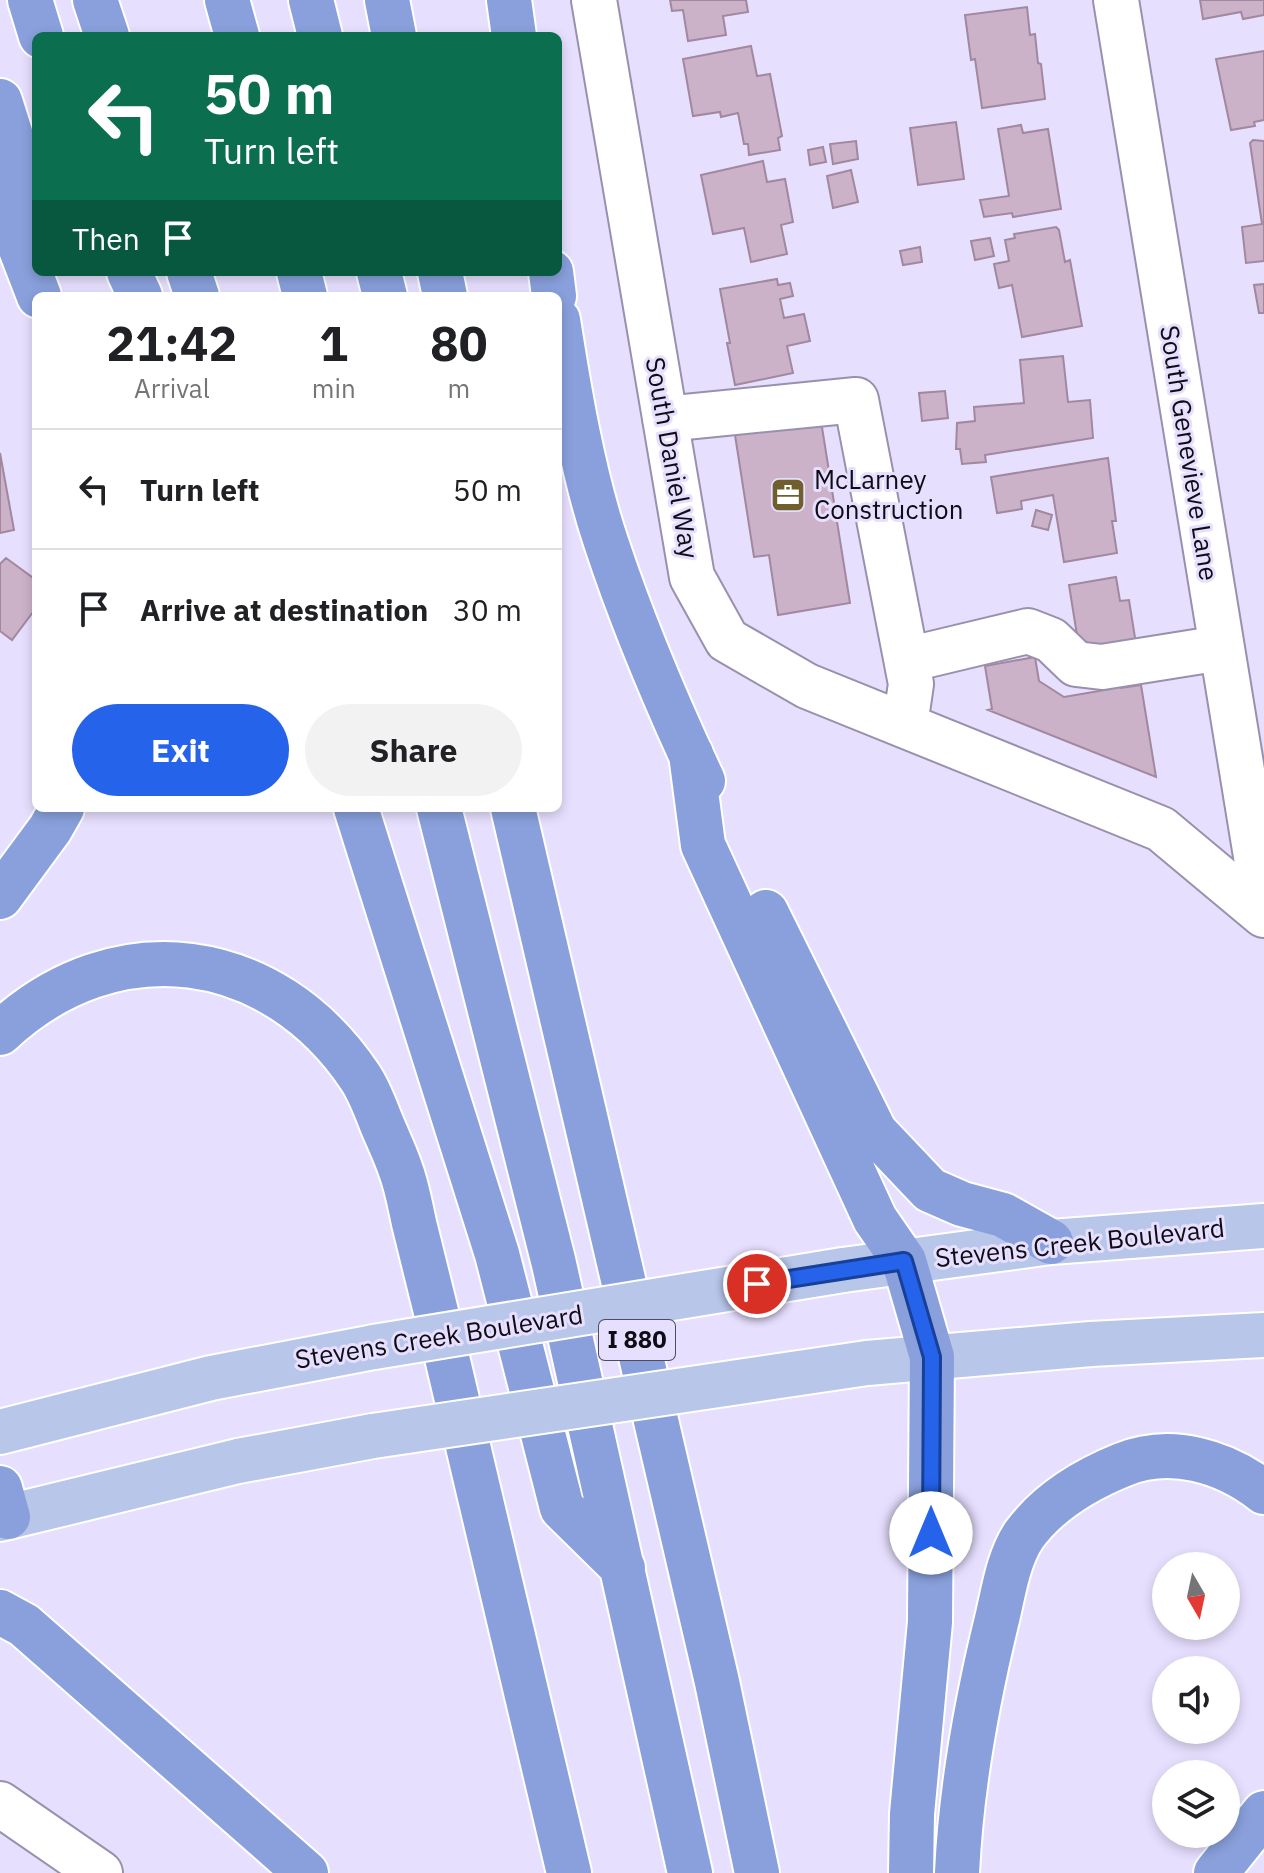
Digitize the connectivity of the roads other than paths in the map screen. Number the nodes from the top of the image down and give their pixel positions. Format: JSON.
{"nodes":[{"id":1,"x":30,"y":0,"type":"edge"},
{"id":2,"x":95,"y":0,"type":"edge"},
{"id":3,"x":227,"y":0,"type":"edge"},
{"id":4,"x":311,"y":0,"type":"edge"},
{"id":5,"x":387,"y":0,"type":"edge"},
{"id":6,"x":509,"y":0,"type":"edge"},
{"id":7,"x":594,"y":0,"type":"edge"},
{"id":8,"x":1116,"y":0,"type":"edge"},
{"id":9,"x":40,"y":32,"type":"edge"},
{"id":10,"x":106,"y":32,"type":"edge"},
{"id":11,"x":236,"y":32,"type":"edge"},
{"id":12,"x":319,"y":32,"type":"edge"},
{"id":13,"x":393,"y":32,"type":"edge"},
{"id":14,"x":513,"y":32,"type":"edge"},
{"id":15,"x":0,"y":101,"type":"edge"},
{"id":16,"x":0,"y":195,"type":"edge"},
{"id":17,"x":32,"y":202,"type":"edge"},
{"id":18,"x":37,"y":292,"type":"edge"},
{"id":19,"x":562,"y":347,"type":"edge"},
{"id":20,"x":665,"y":419,"type":"junction"},
{"id":21,"x":1221,"y":648,"type":"junction"},
{"id":22,"x":907,"y":660,"type":"junction"},
{"id":23,"x":905,"y":725,"type":"junction"},
{"id":24,"x":691,"y":754,"type":"junction"},
{"id":25,"x":60,"y":812,"type":"edge"},
{"id":26,"x":357,"y":812,"type":"edge"},
{"id":27,"x":440,"y":812,"type":"edge"},
{"id":28,"x":514,"y":812,"type":"edge"},
{"id":29,"x":0,"y":897,"type":"edge"},
{"id":30,"x":1264,"y":905,"type":"edge"},
{"id":31,"x":1264,"y":915,"type":"edge"},
{"id":32,"x":0,"y":1033,"type":"edge"},
{"id":33,"x":1264,"y":1226,"type":"edge"},
{"id":34,"x":1051,"y":1242,"type":"junction"},
{"id":35,"x":904,"y":1261,"type":"junction"},
{"id":36,"x":1264,"y":1335,"type":"edge"},
{"id":37,"x":932,"y":1357,"type":"junction"},
{"id":38,"x":0,"y":1432,"type":"edge"},
{"id":39,"x":1264,"y":1492,"type":"edge"},
{"id":40,"x":3,"y":1508,"type":"edge"},
{"id":41,"x":623,"y":1568,"type":"junction"},
{"id":42,"x":0,"y":1612,"type":"edge"},
{"id":43,"x":0,"y":1804,"type":"edge"},
{"id":44,"x":1264,"y":1813,"type":"edge"},
{"id":45,"x":100,"y":1873,"type":"edge"},
{"id":46,"x":306,"y":1873,"type":"edge"},
{"id":47,"x":569,"y":1873,"type":"edge"},
{"id":48,"x":690,"y":1873,"type":"edge"},
{"id":49,"x":757,"y":1873,"type":"edge"},
{"id":50,"x":911,"y":1873,"type":"edge"},
{"id":51,"x":957,"y":1873,"type":"edge"},
{"id":52,"x":1216,"y":1873,"type":"edge"}],
"edges":[{"from":1,"to":9,"type":"highway"},
{"from":2,"to":10,"type":"highway"},
{"from":3,"to":11,"type":"highway"},
{"from":4,"to":12,"type":"highway"},
{"from":5,"to":13,"type":"highway"},
{"from":6,"to":14,"type":"highway"},
{"from":7,"to":20,"type":"street","name":"South Daniel Way"},
{"from":8,"to":21,"type":"street","name":"South Genevieve Lane"},
{"from":15,"to":17,"type":"highway"},
{"from":16,"to":18,"type":"highway"},
{"from":19,"to":24,"type":"highway"},
{"from":20,"to":22,"type":"street"},
{"from":20,"to":23,"type":"street","name":"South Daniel Way"},
{"from":21,"to":22,"type":"street"},
{"from":21,"to":30,"type":"street","name":"South Genevieve Lane"},
{"from":22,"to":23,"type":"street"},
{"from":23,"to":31,"type":"street","name":"South Daniel Way"},
{"from":24,"to":34,"type":"highway"},
{"from":24,"to":35,"type":"highway"},
{"from":25,"to":29,"type":"highway"},
{"from":26,"to":41,"type":"highway"},
{"from":27,"to":41,"type":"highway","number":"I 880"},
{"from":28,"to":49,"type":"highway","number":"I 880"},
{"from":32,"to":47,"type":"highway"},
{"from":33,"to":34,"type":"main road","name":"Stevens Creek Boulevard"},
{"from":34,"to":35,"type":"main road","name":"Stevens Creek Boulevard"},
{"from":35,"to":37,"type":"highway"},
{"from":35,"to":38,"type":"main road","name":"Stevens Creek Boulevard","bridge":true},
{"from":36,"to":37,"type":"main road"},
{"from":37,"to":40,"type":"main road","bridge":true},
{"from":37,"to":50,"type":"highway"},
{"from":39,"to":51,"type":"highway"},
{"from":41,"to":48,"type":"highway","number":"I 880"},
{"from":42,"to":46,"type":"highway"},
{"from":43,"to":45,"type":"street"},
{"from":44,"to":52,"type":"highway"}]}
